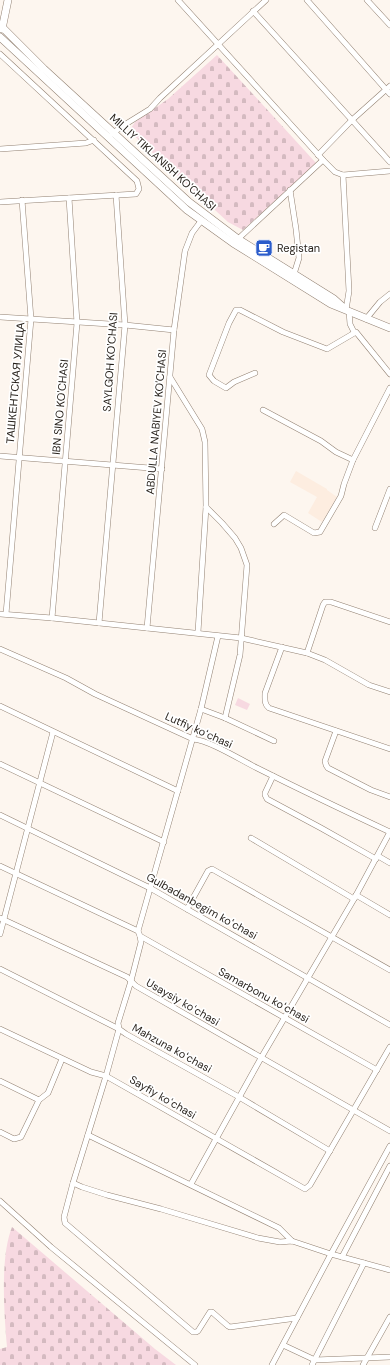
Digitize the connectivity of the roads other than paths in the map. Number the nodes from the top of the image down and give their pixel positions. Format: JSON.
{"nodes":[{"id":1,"x":8,"y":0,"type":"edge"},
{"id":2,"x":178,"y":0,"type":"edge"},
{"id":3,"x":266,"y":0,"type":"edge"},
{"id":4,"x":307,"y":0,"type":"edge"},
{"id":5,"x":367,"y":0,"type":"edge"},
{"id":6,"x":254,"y":11,"type":"junction"},
{"id":7,"x":390,"y":25,"type":"edge"},
{"id":8,"x":1,"y":26,"type":"edge"},
{"id":9,"x":0,"y":38,"type":"edge"},
{"id":10,"x":218,"y":43,"type":"junction"},
{"id":11,"x":0,"y":54,"type":"edge"},
{"id":12,"x":389,"y":90,"type":"edge"},
{"id":13,"x":352,"y":120,"type":"junction"},
{"id":14,"x":111,"y":135,"type":"junction"},
{"id":15,"x":94,"y":140,"type":"junction"},
{"id":16,"x":0,"y":149,"type":"edge"},
{"id":17,"x":318,"y":155,"type":"junction"},
{"id":18,"x":323,"y":160,"type":"junction"},
{"id":19,"x":390,"y":162,"type":"edge"},
{"id":20,"x":390,"y":171,"type":"edge"},
{"id":21,"x":343,"y":175,"type":"junction"},
{"id":22,"x":290,"y":190,"type":"junction"},
{"id":23,"x":116,"y":195,"type":"junction"},
{"id":24,"x":69,"y":198,"type":"junction"},
{"id":25,"x":22,"y":200,"type":"junction"},
{"id":26,"x":0,"y":202,"type":"edge"},
{"id":27,"x":201,"y":221,"type":"junction"},
{"id":28,"x":238,"y":239,"type":"junction"},
{"id":29,"x":294,"y":274,"type":"junction"},
{"id":30,"x":390,"y":294,"type":"edge"},
{"id":31,"x":348,"y":310,"type":"junction"},
{"id":32,"x":0,"y":317,"type":"edge"},
{"id":33,"x":31,"y":319,"type":"junction"},
{"id":34,"x":366,"y":319,"type":"junction"},
{"id":35,"x":77,"y":323,"type":"junction"},
{"id":36,"x":125,"y":325,"type":"junction"},
{"id":37,"x":390,"y":328,"type":"edge"},
{"id":38,"x":174,"y":330,"type":"junction"},
{"id":39,"x":354,"y":332,"type":"junction"},
{"id":40,"x":255,"y":373,"type":"dead end"},
{"id":41,"x":390,"y":374,"type":"edge"},
{"id":42,"x":170,"y":377,"type":"junction"},
{"id":43,"x":390,"y":388,"type":"edge"},
{"id":44,"x":263,"y":410,"type":"dead end"},
{"id":45,"x":0,"y":456,"type":"edge"},
{"id":46,"x":19,"y":457,"type":"junction"},
{"id":47,"x":353,"y":460,"type":"junction"},
{"id":48,"x":66,"y":461,"type":"junction"},
{"id":49,"x":112,"y":465,"type":"junction"},
{"id":50,"x":162,"y":469,"type":"junction"},
{"id":51,"x":390,"y":489,"type":"edge"},
{"id":52,"x":206,"y":507,"type":"junction"},
{"id":53,"x":274,"y":524,"type":"dead end"},
{"id":54,"x":375,"y":528,"type":"dead end"},
{"id":55,"x":0,"y":614,"type":"edge"},
{"id":56,"x":6,"y":614,"type":"junction"},
{"id":57,"x":52,"y":618,"type":"junction"},
{"id":58,"x":390,"y":622,"type":"edge"},
{"id":59,"x":99,"y":623,"type":"junction"},
{"id":60,"x":147,"y":628,"type":"junction"},
{"id":61,"x":198,"y":632,"type":"junction"},
{"id":62,"x":218,"y":636,"type":"junction"},
{"id":63,"x":241,"y":638,"type":"junction"},
{"id":64,"x":282,"y":648,"type":"junction"},
{"id":65,"x":0,"y":649,"type":"edge"},
{"id":66,"x":307,"y":653,"type":"junction"},
{"id":67,"x":390,"y":692,"type":"edge"},
{"id":68,"x":0,"y":706,"type":"edge"},
{"id":69,"x":201,"y":709,"type":"junction"},
{"id":70,"x":225,"y":718,"type":"junction"},
{"id":71,"x":336,"y":731,"type":"junction"},
{"id":72,"x":53,"y":732,"type":"junction"},
{"id":73,"x":193,"y":738,"type":"junction"},
{"id":74,"x":274,"y":741,"type":"dead end"},
{"id":75,"x":390,"y":750,"type":"edge"},
{"id":76,"x":0,"y":764,"type":"edge"},
{"id":77,"x":273,"y":776,"type":"junction"},
{"id":78,"x":39,"y":782,"type":"junction"},
{"id":79,"x":178,"y":791,"type":"junction"},
{"id":80,"x":390,"y":797,"type":"edge"},
{"id":81,"x":0,"y":815,"type":"edge"},
{"id":82,"x":27,"y":828,"type":"junction"},
{"id":83,"x":390,"y":832,"type":"edge"},
{"id":84,"x":251,"y":838,"type":"dead end"},
{"id":85,"x":164,"y":842,"type":"junction"},
{"id":86,"x":377,"y":858,"type":"junction"},
{"id":87,"x":390,"y":863,"type":"edge"},
{"id":88,"x":0,"y":866,"type":"edge"},
{"id":89,"x":15,"y":873,"type":"junction"},
{"id":90,"x":150,"y":888,"type":"junction"},
{"id":91,"x":355,"y":897,"type":"junction"},
{"id":92,"x":187,"y":909,"type":"junction"},
{"id":93,"x":390,"y":915,"type":"edge"},
{"id":94,"x":2,"y":919,"type":"edge"},
{"id":95,"x":0,"y":934,"type":"edge"},
{"id":96,"x":139,"y":934,"type":"junction"},
{"id":97,"x":332,"y":936,"type":"junction"},
{"id":98,"x":0,"y":969,"type":"edge"},
{"id":99,"x":390,"y":970,"type":"edge"},
{"id":100,"x":308,"y":978,"type":"junction"},
{"id":101,"x":131,"y":982,"type":"junction"},
{"id":102,"x":285,"y":1018,"type":"junction"},
{"id":103,"x":390,"y":1024,"type":"edge"},
{"id":104,"x":0,"y":1029,"type":"edge"},
{"id":105,"x":119,"y":1029,"type":"junction"},
{"id":106,"x":390,"y":1047,"type":"edge"},
{"id":107,"x":262,"y":1058,"type":"junction"},
{"id":108,"x":62,"y":1059,"type":"junction"},
{"id":109,"x":377,"y":1070,"type":"junction"},
{"id":110,"x":106,"y":1076,"type":"junction"},
{"id":111,"x":0,"y":1081,"type":"edge"},
{"id":112,"x":239,"y":1097,"type":"junction"},
{"id":113,"x":39,"y":1100,"type":"junction"},
{"id":114,"x":354,"y":1110,"type":"junction"},
{"id":115,"x":390,"y":1131,"type":"edge"},
{"id":116,"x":0,"y":1132,"type":"edge"},
{"id":117,"x":88,"y":1135,"type":"junction"},
{"id":118,"x":215,"y":1138,"type":"junction"},
{"id":119,"x":390,"y":1146,"type":"edge"},
{"id":120,"x":330,"y":1151,"type":"junction"},
{"id":121,"x":390,"y":1166,"type":"edge"},
{"id":122,"x":73,"y":1182,"type":"junction"},
{"id":123,"x":191,"y":1184,"type":"junction"},
{"id":124,"x":0,"y":1201,"type":"edge"},
{"id":125,"x":292,"y":1241,"type":"junction"},
{"id":126,"x":331,"y":1254,"type":"junction"},
{"id":127,"x":342,"y":1257,"type":"junction"},
{"id":128,"x":364,"y":1263,"type":"junction"},
{"id":129,"x":390,"y":1270,"type":"edge"},
{"id":130,"x":390,"y":1317,"type":"edge"},
{"id":131,"x":297,"y":1318,"type":"junction"},
{"id":132,"x":283,"y":1345,"type":"junction"},
{"id":133,"x":390,"y":1357,"type":"edge"},
{"id":134,"x":367,"y":1358,"type":"junction"},
{"id":135,"x":313,"y":1362,"type":"edge"},
{"id":136,"x":195,"y":1365,"type":"edge"},
{"id":137,"x":272,"y":1365,"type":"edge"},
{"id":138,"x":362,"y":1365,"type":"edge"}],
"edges":[{"from":1,"to":8,"type":"main road"},
{"from":2,"to":10,"type":"street"},
{"from":3,"to":6,"type":"street"},
{"from":4,"to":12,"type":"street"},
{"from":5,"to":7,"type":"street"},
{"from":6,"to":10,"type":"street"},
{"from":6,"to":13,"type":"street"},
{"from":8,"to":9,"type":"main road"},
{"from":8,"to":14,"type":"main road","name":"MILLIY TIKLANISH KO'CHASI"},
{"from":9,"to":14,"type":"main road","name":"MILLIY TIKLANISH KO'CHASI"},
{"from":10,"to":14,"type":"street"},
{"from":10,"to":17,"type":"street"},
{"from":11,"to":15,"type":"street"},
{"from":12,"to":13,"type":"street"},
{"from":13,"to":17,"type":"street"},
{"from":13,"to":19,"type":"street"},
{"from":14,"to":27,"type":"main road","name":"MILLIY TIKLANISH KO'CHASI"},
{"from":14,"to":28,"type":"main road","name":"MILLIY TIKLANISH KO'CHASI"},
{"from":15,"to":16,"type":"street"},
{"from":15,"to":23,"type":"street"},
{"from":17,"to":18,"type":"street"},
{"from":18,"to":21,"type":"street"},
{"from":18,"to":22,"type":"street"},
{"from":20,"to":21,"type":"street"},
{"from":21,"to":31,"type":"street"},
{"from":22,"to":28,"type":"street"},
{"from":22,"to":29,"type":"street"},
{"from":23,"to":24,"type":"street"},
{"from":23,"to":36,"type":"street","name":"SAYLGOH KO'CHASI"},
{"from":24,"to":25,"type":"street"},
{"from":24,"to":35,"type":"street","name":"IBN SINO KO'CHASI"},
{"from":25,"to":26,"type":"street"},
{"from":25,"to":33,"type":"street","name":"ТАШКЕНТСКАЯ УЛИЦА"},
{"from":27,"to":31,"type":"main road","name":"MILLIY TIKLANISH KO'CHASI"},
{"from":27,"to":38,"type":"street","name":"ABDULLA NABIYEV KO'CHASI"},
{"from":28,"to":29,"type":"main road","name":"MILLIY TIKLANISH KO'CHASI"},
{"from":29,"to":31,"type":"main road","name":"MILLIY TIKLANISH KO'CHASI"},
{"from":30,"to":34,"type":"street"},
{"from":31,"to":34,"type":"main road","name":"MILLIY TIKLANISH KO'CHASI"},
{"from":31,"to":39,"type":"street"},
{"from":32,"to":33,"type":"street"},
{"from":33,"to":35,"type":"street"},
{"from":33,"to":46,"type":"street","name":"ТАШКЕНТСКАЯ УЛИЦА"},
{"from":34,"to":37,"type":"main road","name":"MILLIY TIKLANISH KO'CHASI"},
{"from":35,"to":36,"type":"street"},
{"from":35,"to":48,"type":"street","name":"IBN SINO KO'CHASI"},
{"from":36,"to":38,"type":"street"},
{"from":36,"to":49,"type":"street","name":"SAYLGOH KO'CHASI"},
{"from":38,"to":42,"type":"street","name":"ABDULLA NABIYEV KO'CHASI"},
{"from":39,"to":40,"type":"street"},
{"from":39,"to":41,"type":"street"},
{"from":42,"to":50,"type":"street","name":"ABDULLA NABIYEV KO'CHASI"},
{"from":42,"to":52,"type":"street"},
{"from":43,"to":47,"type":"street"},
{"from":44,"to":47,"type":"street"},
{"from":45,"to":46,"type":"street"},
{"from":46,"to":48,"type":"street"},
{"from":46,"to":56,"type":"street","name":"ТАШКЕНТСКАЯ УЛИЦА"},
{"from":47,"to":53,"type":"street"},
{"from":48,"to":49,"type":"street"},
{"from":48,"to":57,"type":"street","name":"IBN SINO KO'CHASI"},
{"from":49,"to":50,"type":"street"},
{"from":49,"to":59,"type":"street","name":"SAYLGOH KO'CHASI"},
{"from":50,"to":60,"type":"street","name":"ABDULLA NABIYEV KO'CHASI"},
{"from":51,"to":54,"type":"street"},
{"from":52,"to":61,"type":"street"},
{"from":52,"to":63,"type":"street"},
{"from":55,"to":56,"type":"street"},
{"from":56,"to":57,"type":"street"},
{"from":57,"to":59,"type":"street"},
{"from":58,"to":66,"type":"street"},
{"from":59,"to":60,"type":"street"},
{"from":60,"to":61,"type":"street"},
{"from":61,"to":62,"type":"street"},
{"from":62,"to":63,"type":"street"},
{"from":62,"to":69,"type":"street"},
{"from":63,"to":64,"type":"street"},
{"from":63,"to":70,"type":"street"},
{"from":64,"to":66,"type":"street"},
{"from":64,"to":71,"type":"street"},
{"from":65,"to":73,"type":"street","name":"Lutfiy koʻchasi"},
{"from":66,"to":67,"type":"street"},
{"from":68,"to":72,"type":"street"},
{"from":69,"to":70,"type":"street"},
{"from":69,"to":73,"type":"street"},
{"from":70,"to":74,"type":"street"},
{"from":71,"to":75,"type":"street"},
{"from":71,"to":80,"type":"street"},
{"from":72,"to":78,"type":"street"},
{"from":72,"to":79,"type":"street"},
{"from":73,"to":77,"type":"street","name":"Lutfiy koʻchasi"},
{"from":73,"to":79,"type":"street"},
{"from":76,"to":78,"type":"street"},
{"from":77,"to":83,"type":"street","name":"Lutfiy koʻchasi"},
{"from":77,"to":86,"type":"street"},
{"from":78,"to":82,"type":"street"},
{"from":78,"to":85,"type":"street"},
{"from":79,"to":85,"type":"street"},
{"from":81,"to":82,"type":"street","name":"Gulbadanbegim koʻchasi"},
{"from":82,"to":89,"type":"street"},
{"from":82,"to":90,"type":"street","name":"Gulbadanbegim koʻchasi"},
{"from":83,"to":86,"type":"street"},
{"from":84,"to":91,"type":"street"},
{"from":85,"to":90,"type":"street"},
{"from":86,"to":87,"type":"street"},
{"from":86,"to":91,"type":"street"},
{"from":88,"to":89,"type":"street","name":"Samarbonu koʻchasi"},
{"from":89,"to":94,"type":"street"},
{"from":89,"to":96,"type":"street","name":"Samarbonu koʻchasi"},
{"from":90,"to":92,"type":"street","name":"Gulbadanbegim koʻchasi"},
{"from":90,"to":96,"type":"street"},
{"from":91,"to":93,"type":"street"},
{"from":91,"to":97,"type":"street"},
{"from":92,"to":97,"type":"street"},
{"from":92,"to":100,"type":"street","name":"Gulbadanbegim koʻchasi"},
{"from":94,"to":95,"type":"street"},
{"from":94,"to":101,"type":"street","name":"Usaysiy koʻchasi"},
{"from":96,"to":101,"type":"street"},
{"from":96,"to":102,"type":"street","name":"Samarbonu koʻchasi"},
{"from":97,"to":99,"type":"street"},
{"from":97,"to":100,"type":"street"},
{"from":98,"to":105,"type":"street","name":"Mahzuna koʻchasi"},
{"from":100,"to":102,"type":"street"},
{"from":100,"to":103,"type":"street","name":"Gulbadanbegim koʻchasi"},
{"from":101,"to":105,"type":"street"},
{"from":101,"to":107,"type":"street","name":"Usaysiy koʻchasi"},
{"from":102,"to":107,"type":"street"},
{"from":102,"to":109,"type":"street","name":"Samarbonu koʻchasi"},
{"from":104,"to":108,"type":"street","name":"Sayfiy koʻchasi"},
{"from":105,"to":110,"type":"street"},
{"from":105,"to":112,"type":"street","name":"Mahzuna koʻchasi"},
{"from":106,"to":109,"type":"street"},
{"from":107,"to":112,"type":"street"},
{"from":107,"to":114,"type":"street","name":"Usaysiy koʻchasi"},
{"from":108,"to":110,"type":"street","name":"Sayfiy koʻchasi"},
{"from":108,"to":113,"type":"street"},
{"from":109,"to":114,"type":"street"},
{"from":110,"to":117,"type":"street"},
{"from":110,"to":118,"type":"street","name":"Sayfiy koʻchasi"},
{"from":111,"to":113,"type":"street"},
{"from":112,"to":118,"type":"street"},
{"from":112,"to":120,"type":"street","name":"Mahzuna koʻchasi"},
{"from":113,"to":116,"type":"street"},
{"from":114,"to":115,"type":"street","name":"Usaysiy koʻchasi"},
{"from":114,"to":120,"type":"street"},
{"from":117,"to":122,"type":"street"},
{"from":117,"to":123,"type":"street"},
{"from":118,"to":120,"type":"street","name":"Sayfiy koʻchasi"},
{"from":118,"to":123,"type":"street"},
{"from":119,"to":126,"type":"street"},
{"from":121,"to":127,"type":"street"},
{"from":122,"to":125,"type":"street"},
{"from":122,"to":131,"type":"street"},
{"from":123,"to":125,"type":"street"},
{"from":124,"to":136,"type":"street"},
{"from":125,"to":126,"type":"street"},
{"from":126,"to":127,"type":"street"},
{"from":126,"to":131,"type":"street"},
{"from":127,"to":128,"type":"street"},
{"from":128,"to":129,"type":"street"},
{"from":128,"to":135,"type":"street"},
{"from":130,"to":134,"type":"street"},
{"from":131,"to":132,"type":"street"},
{"from":132,"to":135,"type":"street"},
{"from":132,"to":137,"type":"street"},
{"from":133,"to":134,"type":"street"},
{"from":134,"to":135,"type":"street"},
{"from":134,"to":138,"type":"street"}]}
